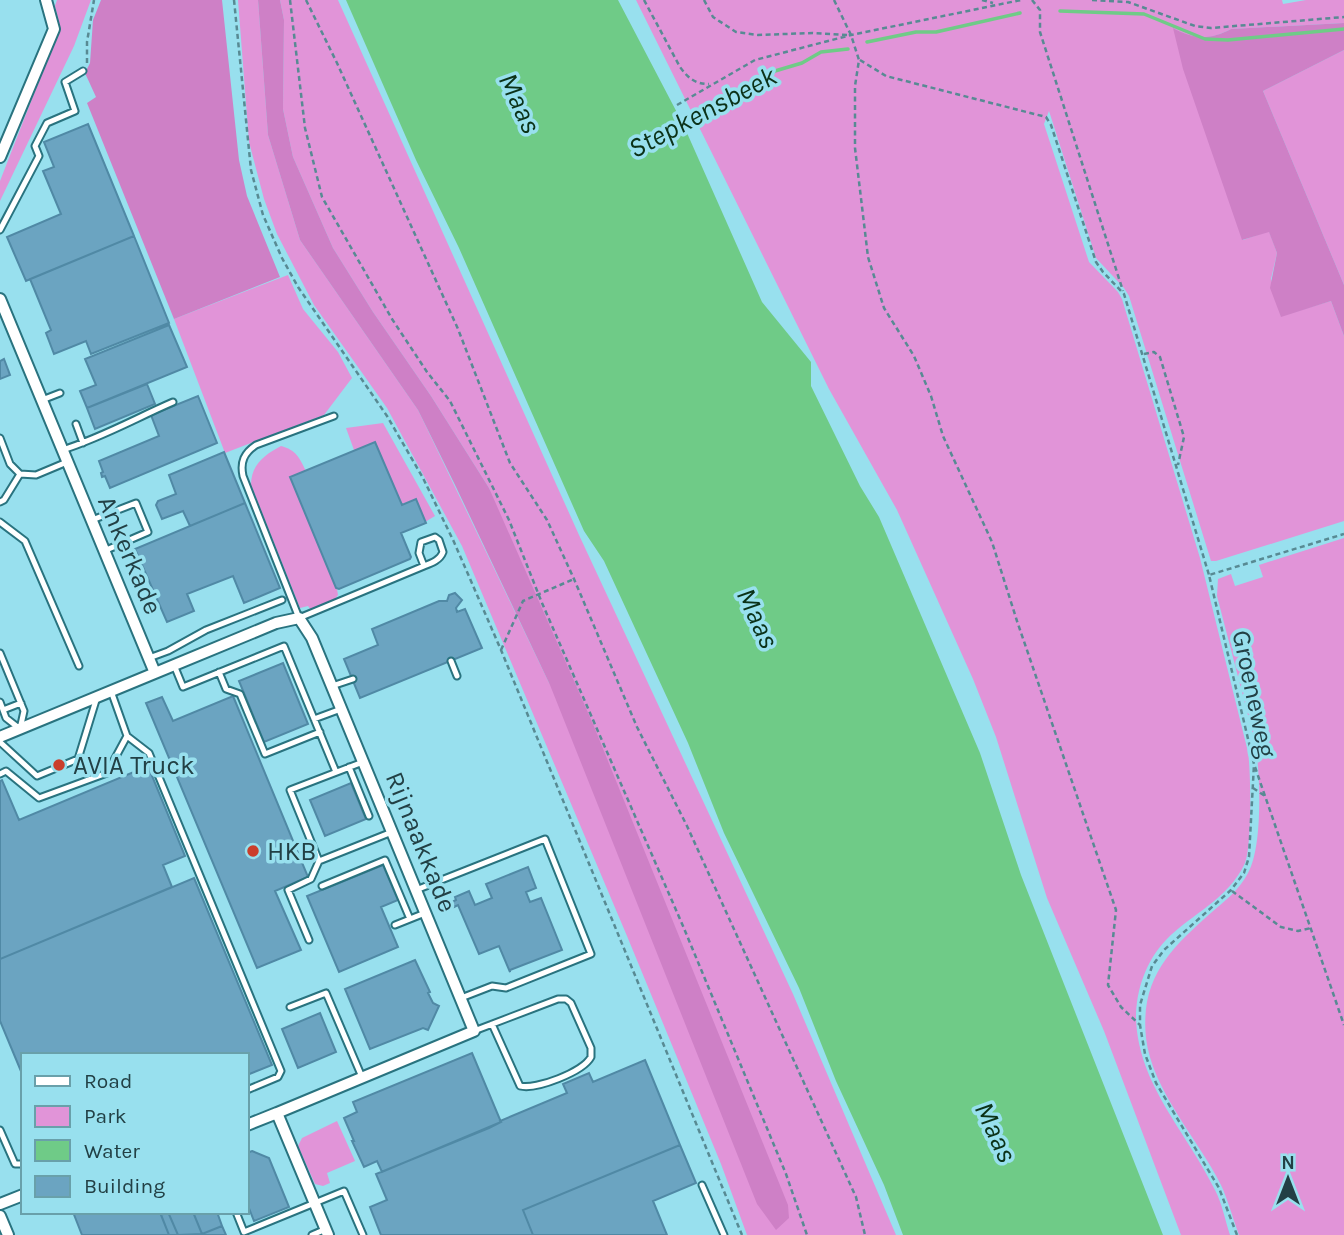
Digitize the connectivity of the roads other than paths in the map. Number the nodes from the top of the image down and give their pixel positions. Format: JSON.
{"nodes":[{"id":1,"x":46,"y":0,"type":"edge"},
{"id":2,"x":83,"y":71,"type":"road end"},
{"id":3,"x":0,"y":157,"type":"edge"},
{"id":4,"x":0,"y":230,"type":"edge"},
{"id":5,"x":0,"y":299,"type":"edge"},
{"id":6,"x":60,"y":393,"type":"dead end"},
{"id":7,"x":42,"y":401,"type":"junction"},
{"id":8,"x":173,"y":402,"type":"dead end"},
{"id":9,"x":334,"y":416,"type":"dead end"},
{"id":10,"x":76,"y":424,"type":"dead end"},
{"id":11,"x":0,"y":438,"type":"edge"},
{"id":12,"x":83,"y":443,"type":"junction"},
{"id":13,"x":62,"y":450,"type":"junction"},
{"id":14,"x":67,"y":462,"type":"junction"},
{"id":15,"x":20,"y":474,"type":"junction"},
{"id":16,"x":0,"y":502,"type":"edge"},
{"id":17,"x":91,"y":520,"type":"junction"},
{"id":18,"x":0,"y":522,"type":"edge"},
{"id":19,"x":104,"y":551,"type":"junction"},
{"id":20,"x":424,"y":566,"type":"junction"},
{"id":21,"x":282,"y":600,"type":"dead end"},
{"id":22,"x":299,"y":618,"type":"junction"},
{"id":23,"x":0,"y":653,"type":"edge"},
{"id":24,"x":149,"y":658,"type":"junction"},
{"id":25,"x":451,"y":661,"type":"dead end"},
{"id":26,"x":174,"y":665,"type":"junction"},
{"id":27,"x":79,"y":666,"type":"dead end"},
{"id":28,"x":219,"y":672,"type":"junction"},
{"id":29,"x":155,"y":673,"type":"junction"},
{"id":30,"x":457,"y":676,"type":"dead end"},
{"id":31,"x":352,"y":679,"type":"dead end"},
{"id":32,"x":332,"y":687,"type":"junction"},
{"id":33,"x":111,"y":691,"type":"junction"},
{"id":34,"x":97,"y":697,"type":"junction"},
{"id":35,"x":0,"y":702,"type":"edge"},
{"id":36,"x":21,"y":703,"type":"junction"},
{"id":37,"x":341,"y":709,"type":"junction"},
{"id":38,"x":2,"y":710,"type":"edge"},
{"id":39,"x":314,"y":719,"type":"junction"},
{"id":40,"x":20,"y":729,"type":"junction"},
{"id":41,"x":320,"y":732,"type":"junction"},
{"id":42,"x":127,"y":736,"type":"junction"},
{"id":43,"x":0,"y":740,"type":"edge"},
{"id":44,"x":363,"y":762,"type":"junction"},
{"id":45,"x":349,"y":767,"type":"junction"},
{"id":46,"x":336,"y":772,"type":"junction"},
{"id":47,"x":0,"y":774,"type":"edge"},
{"id":48,"x":369,"y":816,"type":"dead end"},
{"id":49,"x":392,"y":832,"type":"junction"},
{"id":50,"x":319,"y":861,"type":"junction"},
{"id":51,"x":321,"y":886,"type":"dead end"},
{"id":52,"x":415,"y":890,"type":"junction"},
{"id":53,"x":425,"y":912,"type":"junction"},
{"id":54,"x":410,"y":919,"type":"junction"},
{"id":55,"x":396,"y":925,"type":"dead end"},
{"id":56,"x":309,"y":940,"type":"dead end"},
{"id":57,"x":461,"y":998,"type":"junction"},
{"id":58,"x":290,"y":1007,"type":"dead end"},
{"id":59,"x":492,"y":1024,"type":"junction"},
{"id":60,"x":474,"y":1031,"type":"junction"},
{"id":61,"x":362,"y":1077,"type":"junction"},
{"id":62,"x":248,"y":1090,"type":"edge"},
{"id":63,"x":277,"y":1113,"type":"junction"},
{"id":64,"x":248,"y":1125,"type":"edge"},
{"id":65,"x":0,"y":1130,"type":"edge"},
{"id":66,"x":21,"y":1164,"type":"edge"},
{"id":67,"x":702,"y":1185,"type":"dead end"},
{"id":68,"x":21,"y":1196,"type":"edge"},
{"id":69,"x":315,"y":1203,"type":"junction"},
{"id":70,"x":0,"y":1204,"type":"edge"},
{"id":71,"x":237,"y":1214,"type":"edge"},
{"id":72,"x":0,"y":1216,"type":"edge"},
{"id":73,"x":327,"y":1232,"type":"edge"},
{"id":74,"x":8,"y":1235,"type":"edge"},
{"id":75,"x":312,"y":1235,"type":"edge"},
{"id":76,"x":363,"y":1235,"type":"edge"},
{"id":77,"x":724,"y":1235,"type":"edge"}],
"edges":[{"from":1,"to":3,"type":"street"},
{"from":2,"to":4,"type":"lane"},
{"from":5,"to":7,"type":"street","name":"Ankerkade"},
{"from":6,"to":7,"type":"lane"},
{"from":7,"to":13,"type":"street","name":"Ankerkade"},
{"from":8,"to":12,"type":"lane"},
{"from":9,"to":22,"type":"lane"},
{"from":10,"to":12,"type":"lane"},
{"from":11,"to":15,"type":"lane"},
{"from":12,"to":13,"type":"lane"},
{"from":13,"to":14,"type":"street","name":"Ankerkade"},
{"from":14,"to":15,"type":"lane"},
{"from":14,"to":17,"type":"street","name":"Ankerkade"},
{"from":15,"to":16,"type":"lane"},
{"from":17,"to":19,"type":"street","name":"Ankerkade"},
{"from":17,"to":19,"type":"lane"},
{"from":18,"to":27,"type":"lane"},
{"from":19,"to":24,"type":"street","name":"Ankerkade"},
{"from":20,"to":20,"type":"lane"},
{"from":20,"to":22,"type":"lane"},
{"from":21,"to":24,"type":"lane"},
{"from":22,"to":26,"type":"street"},
{"from":22,"to":32,"type":"street","name":"Rijnaakkade"},
{"from":23,"to":36,"type":"lane"},
{"from":24,"to":29,"type":"street","name":"Ankerkade"},
{"from":25,"to":30,"type":"lane"},
{"from":26,"to":28,"type":"lane"},
{"from":26,"to":29,"type":"street"},
{"from":28,"to":39,"type":"lane"},
{"from":28,"to":41,"type":"lane"},
{"from":29,"to":33,"type":"street"},
{"from":31,"to":32,"type":"lane"},
{"from":32,"to":37,"type":"street","name":"Rijnaakkade"},
{"from":33,"to":34,"type":"street"},
{"from":33,"to":42,"type":"lane"},
{"from":34,"to":40,"type":"street"},
{"from":34,"to":43,"type":"lane"},
{"from":35,"to":38,"type":"lane"},
{"from":36,"to":38,"type":"lane"},
{"from":36,"to":40,"type":"lane"},
{"from":37,"to":39,"type":"lane"},
{"from":37,"to":44,"type":"street","name":"Rijnaakkade"},
{"from":38,"to":40,"type":"lane"},
{"from":39,"to":41,"type":"lane"},
{"from":40,"to":43,"type":"street"},
{"from":41,"to":46,"type":"lane"},
{"from":42,"to":47,"type":"lane"},
{"from":42,"to":62,"type":"lane"},
{"from":44,"to":45,"type":"lane"},
{"from":44,"to":49,"type":"street","name":"Rijnaakkade"},
{"from":45,"to":46,"type":"lane"},
{"from":45,"to":48,"type":"lane"},
{"from":46,"to":50,"type":"lane"},
{"from":49,"to":50,"type":"lane"},
{"from":49,"to":52,"type":"street","name":"Rijnaakkade"},
{"from":50,"to":56,"type":"lane"},
{"from":51,"to":54,"type":"lane"},
{"from":52,"to":53,"type":"street","name":"Rijnaakkade"},
{"from":52,"to":57,"type":"lane"},
{"from":53,"to":54,"type":"lane"},
{"from":53,"to":57,"type":"street","name":"Rijnaakkade"},
{"from":54,"to":55,"type":"lane"},
{"from":57,"to":60,"type":"street","name":"Rijnaakkade"},
{"from":58,"to":61,"type":"lane"},
{"from":59,"to":59,"type":"lane"},
{"from":59,"to":60,"type":"lane"},
{"from":60,"to":61,"type":"street"},
{"from":61,"to":63,"type":"street"},
{"from":63,"to":64,"type":"street"},
{"from":63,"to":69,"type":"street"},
{"from":65,"to":66,"type":"lane"},
{"from":67,"to":77,"type":"lane"},
{"from":68,"to":70,"type":"street"},
{"from":69,"to":71,"type":"lane"},
{"from":69,"to":73,"type":"street"},
{"from":69,"to":76,"type":"lane"},
{"from":72,"to":74,"type":"street"},
{"from":73,"to":75,"type":"lane"}]}
